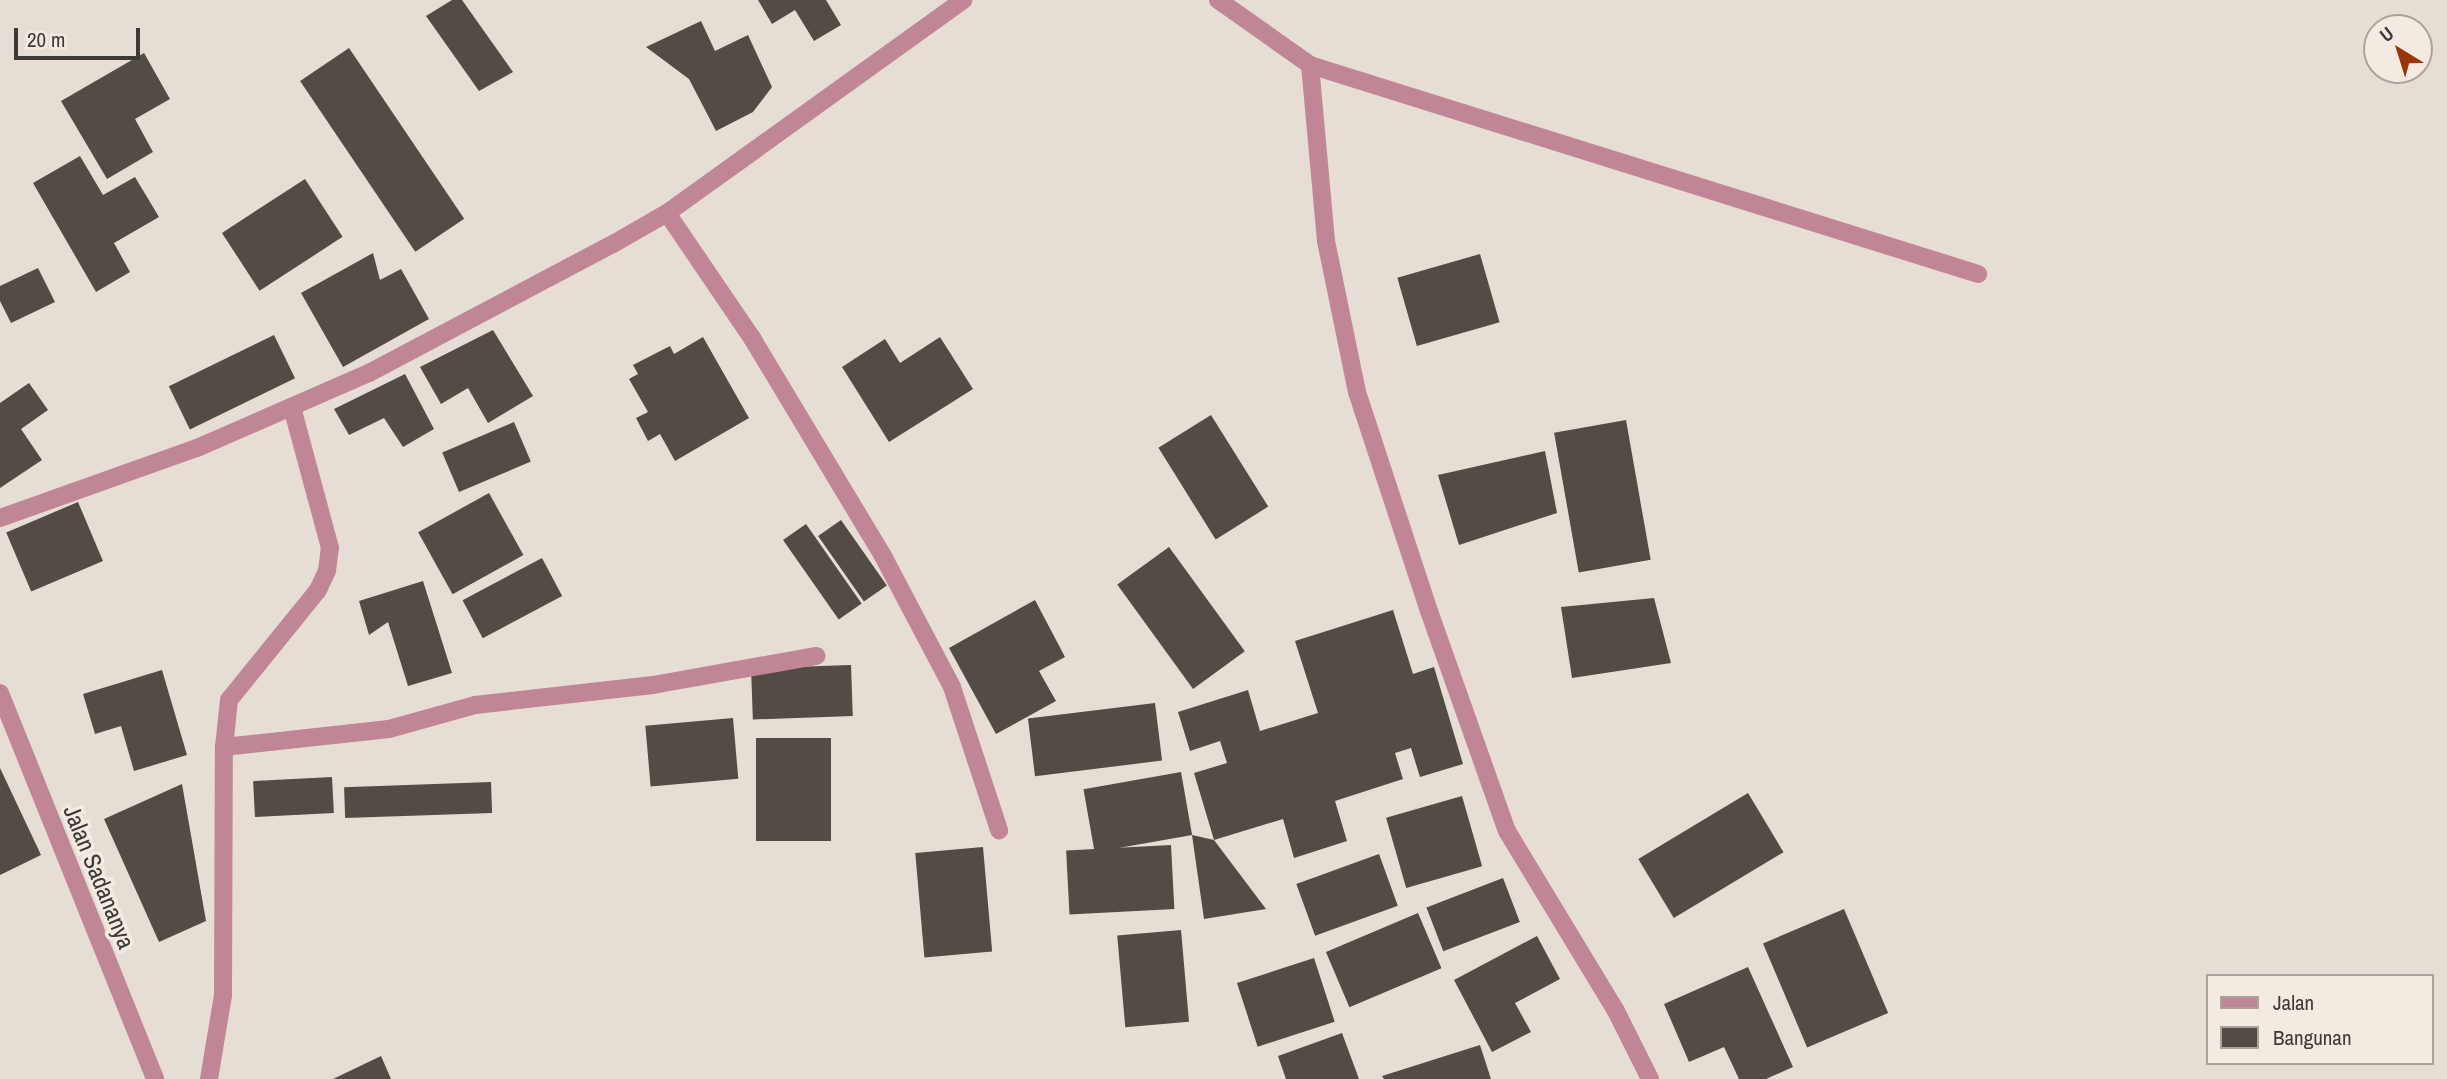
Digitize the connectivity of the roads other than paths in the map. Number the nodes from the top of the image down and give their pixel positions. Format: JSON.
{"nodes":[{"id":1,"x":963,"y":0,"type":"edge"},
{"id":2,"x":1218,"y":0,"type":"edge"},
{"id":3,"x":1310,"y":65,"type":"junction"},
{"id":4,"x":667,"y":213,"type":"junction"},
{"id":5,"x":1978,"y":274,"type":"dead end"},
{"id":6,"x":292,"y":407,"type":"junction"},
{"id":7,"x":0,"y":518,"type":"edge"},
{"id":8,"x":816,"y":656,"type":"dead end"},
{"id":9,"x":0,"y":693,"type":"edge"},
{"id":10,"x":224,"y":747,"type":"junction"},
{"id":11,"x":999,"y":830,"type":"dead end"},
{"id":12,"x":155,"y":1079,"type":"edge"},
{"id":13,"x":209,"y":1079,"type":"edge"},
{"id":14,"x":1650,"y":1079,"type":"edge"}],
"edges":[{"from":1,"to":4,"type":"street"},
{"from":2,"to":3,"type":"street"},
{"from":3,"to":5,"type":"street"},
{"from":3,"to":14,"type":"street"},
{"from":4,"to":6,"type":"street"},
{"from":4,"to":11,"type":"street"},
{"from":6,"to":7,"type":"street"},
{"from":6,"to":10,"type":"street"},
{"from":8,"to":10,"type":"street"},
{"from":9,"to":12,"type":"street","name":"Jalan Sadananya"},
{"from":10,"to":13,"type":"street"}]}
